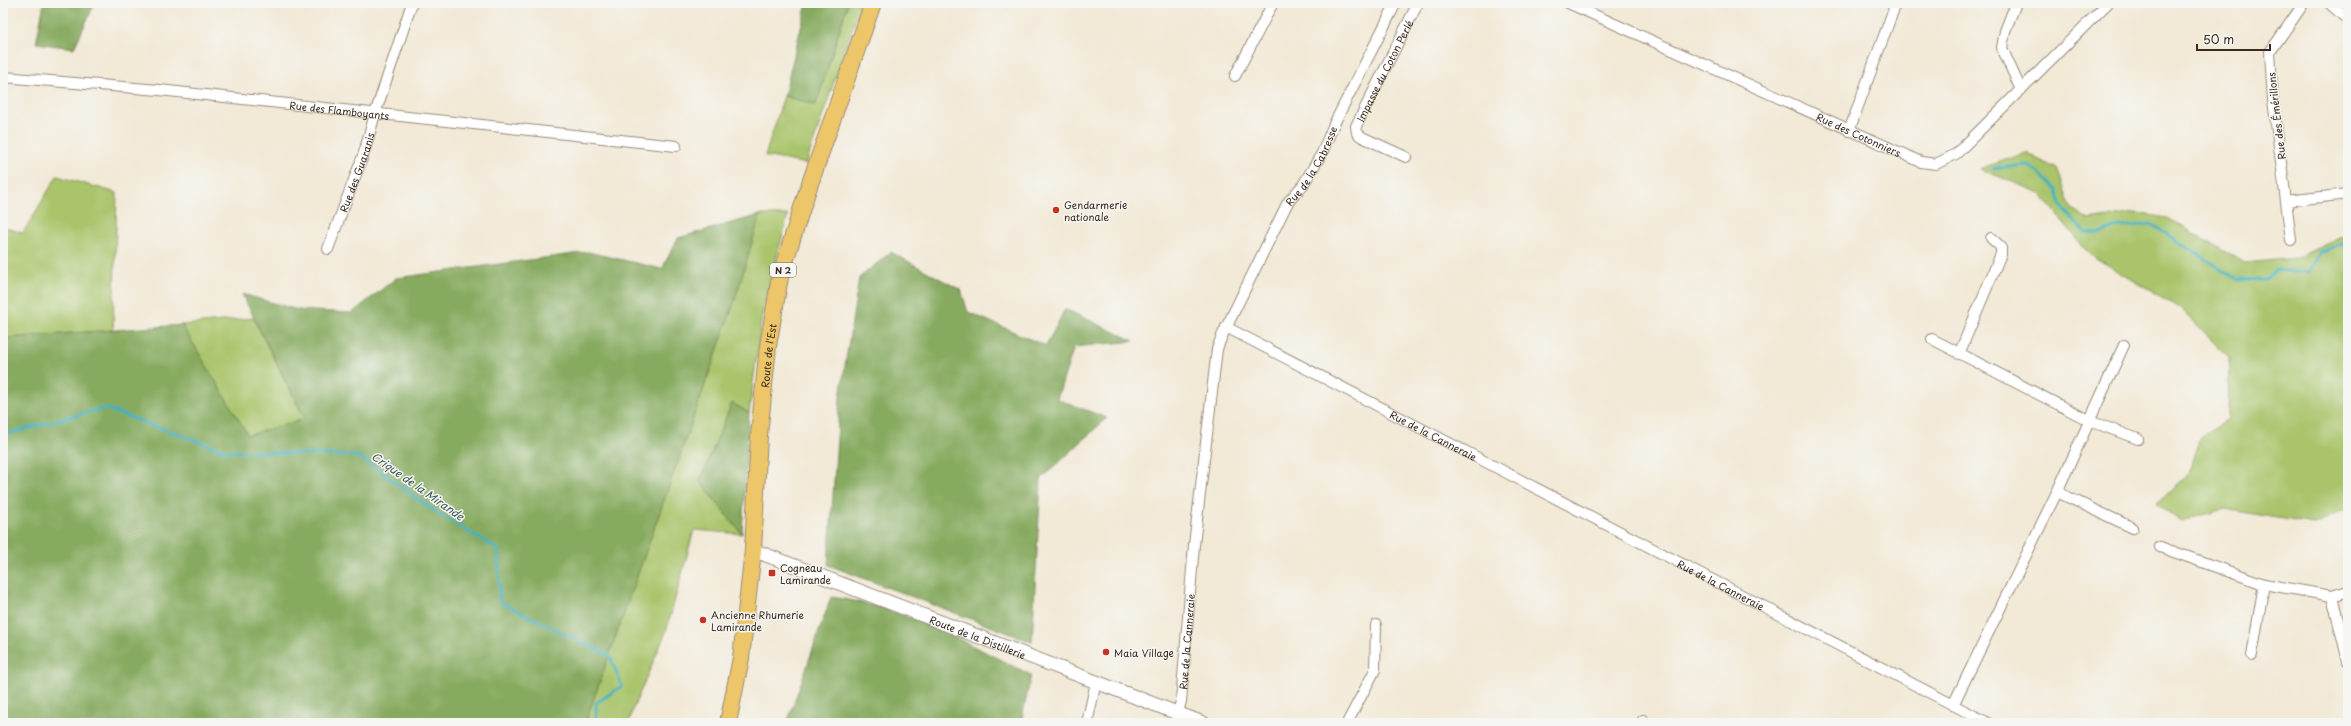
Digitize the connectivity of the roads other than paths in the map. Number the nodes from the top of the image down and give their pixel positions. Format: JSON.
{"nodes":[{"id":1,"x":412,"y":3,"type":"edge"},
{"id":2,"x":873,"y":3,"type":"edge"},
{"id":3,"x":1273,"y":3,"type":"edge"},
{"id":4,"x":1396,"y":3,"type":"edge"},
{"id":5,"x":1418,"y":3,"type":"edge"},
{"id":6,"x":1568,"y":3,"type":"edge"},
{"id":7,"x":1896,"y":3,"type":"edge"},
{"id":8,"x":2016,"y":3,"type":"edge"},
{"id":9,"x":2108,"y":3,"type":"edge"},
{"id":10,"x":2304,"y":3,"type":"edge"},
{"id":11,"x":2329,"y":3,"type":"edge"},
{"id":12,"x":2348,"y":20,"type":"edge"},
{"id":13,"x":1235,"y":76,"type":"dead end"},
{"id":14,"x":3,"y":77,"type":"edge"},
{"id":15,"x":2020,"y":90,"type":"junction"},
{"id":16,"x":375,"y":114,"type":"junction"},
{"id":17,"x":1849,"y":131,"type":"junction"},
{"id":18,"x":676,"y":146,"type":"dead end"},
{"id":19,"x":1406,"y":157,"type":"dead end"},
{"id":20,"x":2348,"y":194,"type":"edge"},
{"id":21,"x":2286,"y":201,"type":"junction"},
{"id":22,"x":1991,"y":238,"type":"dead end"},
{"id":23,"x":2291,"y":240,"type":"dead end"},
{"id":24,"x":328,"y":248,"type":"dead end"},
{"id":25,"x":1226,"y":327,"type":"junction"},
{"id":26,"x":1932,"y":339,"type":"dead end"},
{"id":27,"x":2124,"y":345,"type":"dead end"},
{"id":28,"x":1959,"y":354,"type":"junction"},
{"id":29,"x":2090,"y":422,"type":"junction"},
{"id":30,"x":2138,"y":439,"type":"dead end"},
{"id":31,"x":2057,"y":492,"type":"junction"},
{"id":32,"x":2133,"y":528,"type":"dead end"},
{"id":33,"x":2160,"y":547,"type":"dead end"},
{"id":34,"x":753,"y":550,"type":"junction"},
{"id":35,"x":2264,"y":584,"type":"junction"},
{"id":36,"x":2348,"y":591,"type":"edge"},
{"id":37,"x":2332,"y":596,"type":"junction"},
{"id":38,"x":1376,"y":625,"type":"dead end"},
{"id":39,"x":2252,"y":655,"type":"dead end"},
{"id":40,"x":2348,"y":661,"type":"edge"},
{"id":41,"x":1096,"y":682,"type":"junction"},
{"id":42,"x":1953,"y":705,"type":"junction"},
{"id":43,"x":1178,"y":713,"type":"junction"},
{"id":44,"x":728,"y":723,"type":"edge"},
{"id":45,"x":1087,"y":723,"type":"edge"},
{"id":46,"x":1203,"y":723,"type":"edge"},
{"id":47,"x":1347,"y":723,"type":"edge"},
{"id":48,"x":1988,"y":723,"type":"edge"}],
"edges":[{"from":1,"to":16,"type":"street","name":"Rue des Guaranis"},
{"from":2,"to":34,"type":"main road","name":"Route de l'Est","number":"N 2"},
{"from":3,"to":13,"type":"street"},
{"from":4,"to":25,"type":"street","name":"Rue de la Cabresse"},
{"from":5,"to":19,"type":"street","name":"Impasse du Coton Perlé"},
{"from":6,"to":17,"type":"street","name":"Rue des Cotonniers"},
{"from":7,"to":17,"type":"street"},
{"from":8,"to":15,"type":"street"},
{"from":9,"to":15,"type":"street","name":"Rue des Cotonniers"},
{"from":10,"to":21,"type":"street","name":"Rue des Émérillons"},
{"from":11,"to":12,"type":"street"},
{"from":14,"to":16,"type":"street","name":"Rue des Flamboyants"},
{"from":15,"to":17,"type":"street","name":"Rue des Cotonniers"},
{"from":16,"to":18,"type":"street","name":"Rue des Flamboyants"},
{"from":16,"to":24,"type":"street","name":"Rue des Guaranis"},
{"from":20,"to":21,"type":"street"},
{"from":21,"to":23,"type":"street","name":"Rue des Émérillons"},
{"from":22,"to":28,"type":"street"},
{"from":25,"to":42,"type":"street","name":"Rue de la Canneraie"},
{"from":25,"to":43,"type":"street","name":"Rue de la Canneraie"},
{"from":26,"to":28,"type":"street"},
{"from":27,"to":29,"type":"street"},
{"from":28,"to":29,"type":"street"},
{"from":29,"to":30,"type":"street"},
{"from":29,"to":31,"type":"street"},
{"from":31,"to":32,"type":"street"},
{"from":31,"to":42,"type":"street"},
{"from":33,"to":35,"type":"street"},
{"from":34,"to":41,"type":"street","name":"Route de la Distillerie"},
{"from":34,"to":44,"type":"main road","name":"Route de l'Est","number":"N 2"},
{"from":35,"to":37,"type":"street"},
{"from":35,"to":39,"type":"street"},
{"from":36,"to":37,"type":"street"},
{"from":37,"to":40,"type":"street"},
{"from":38,"to":47,"type":"street"},
{"from":41,"to":43,"type":"street","name":"Route de la Distillerie"},
{"from":41,"to":45,"type":"street"},
{"from":42,"to":48,"type":"street","name":"Rue de la Canneraie"},
{"from":43,"to":46,"type":"street","name":"Route de la Distillerie"}]}
